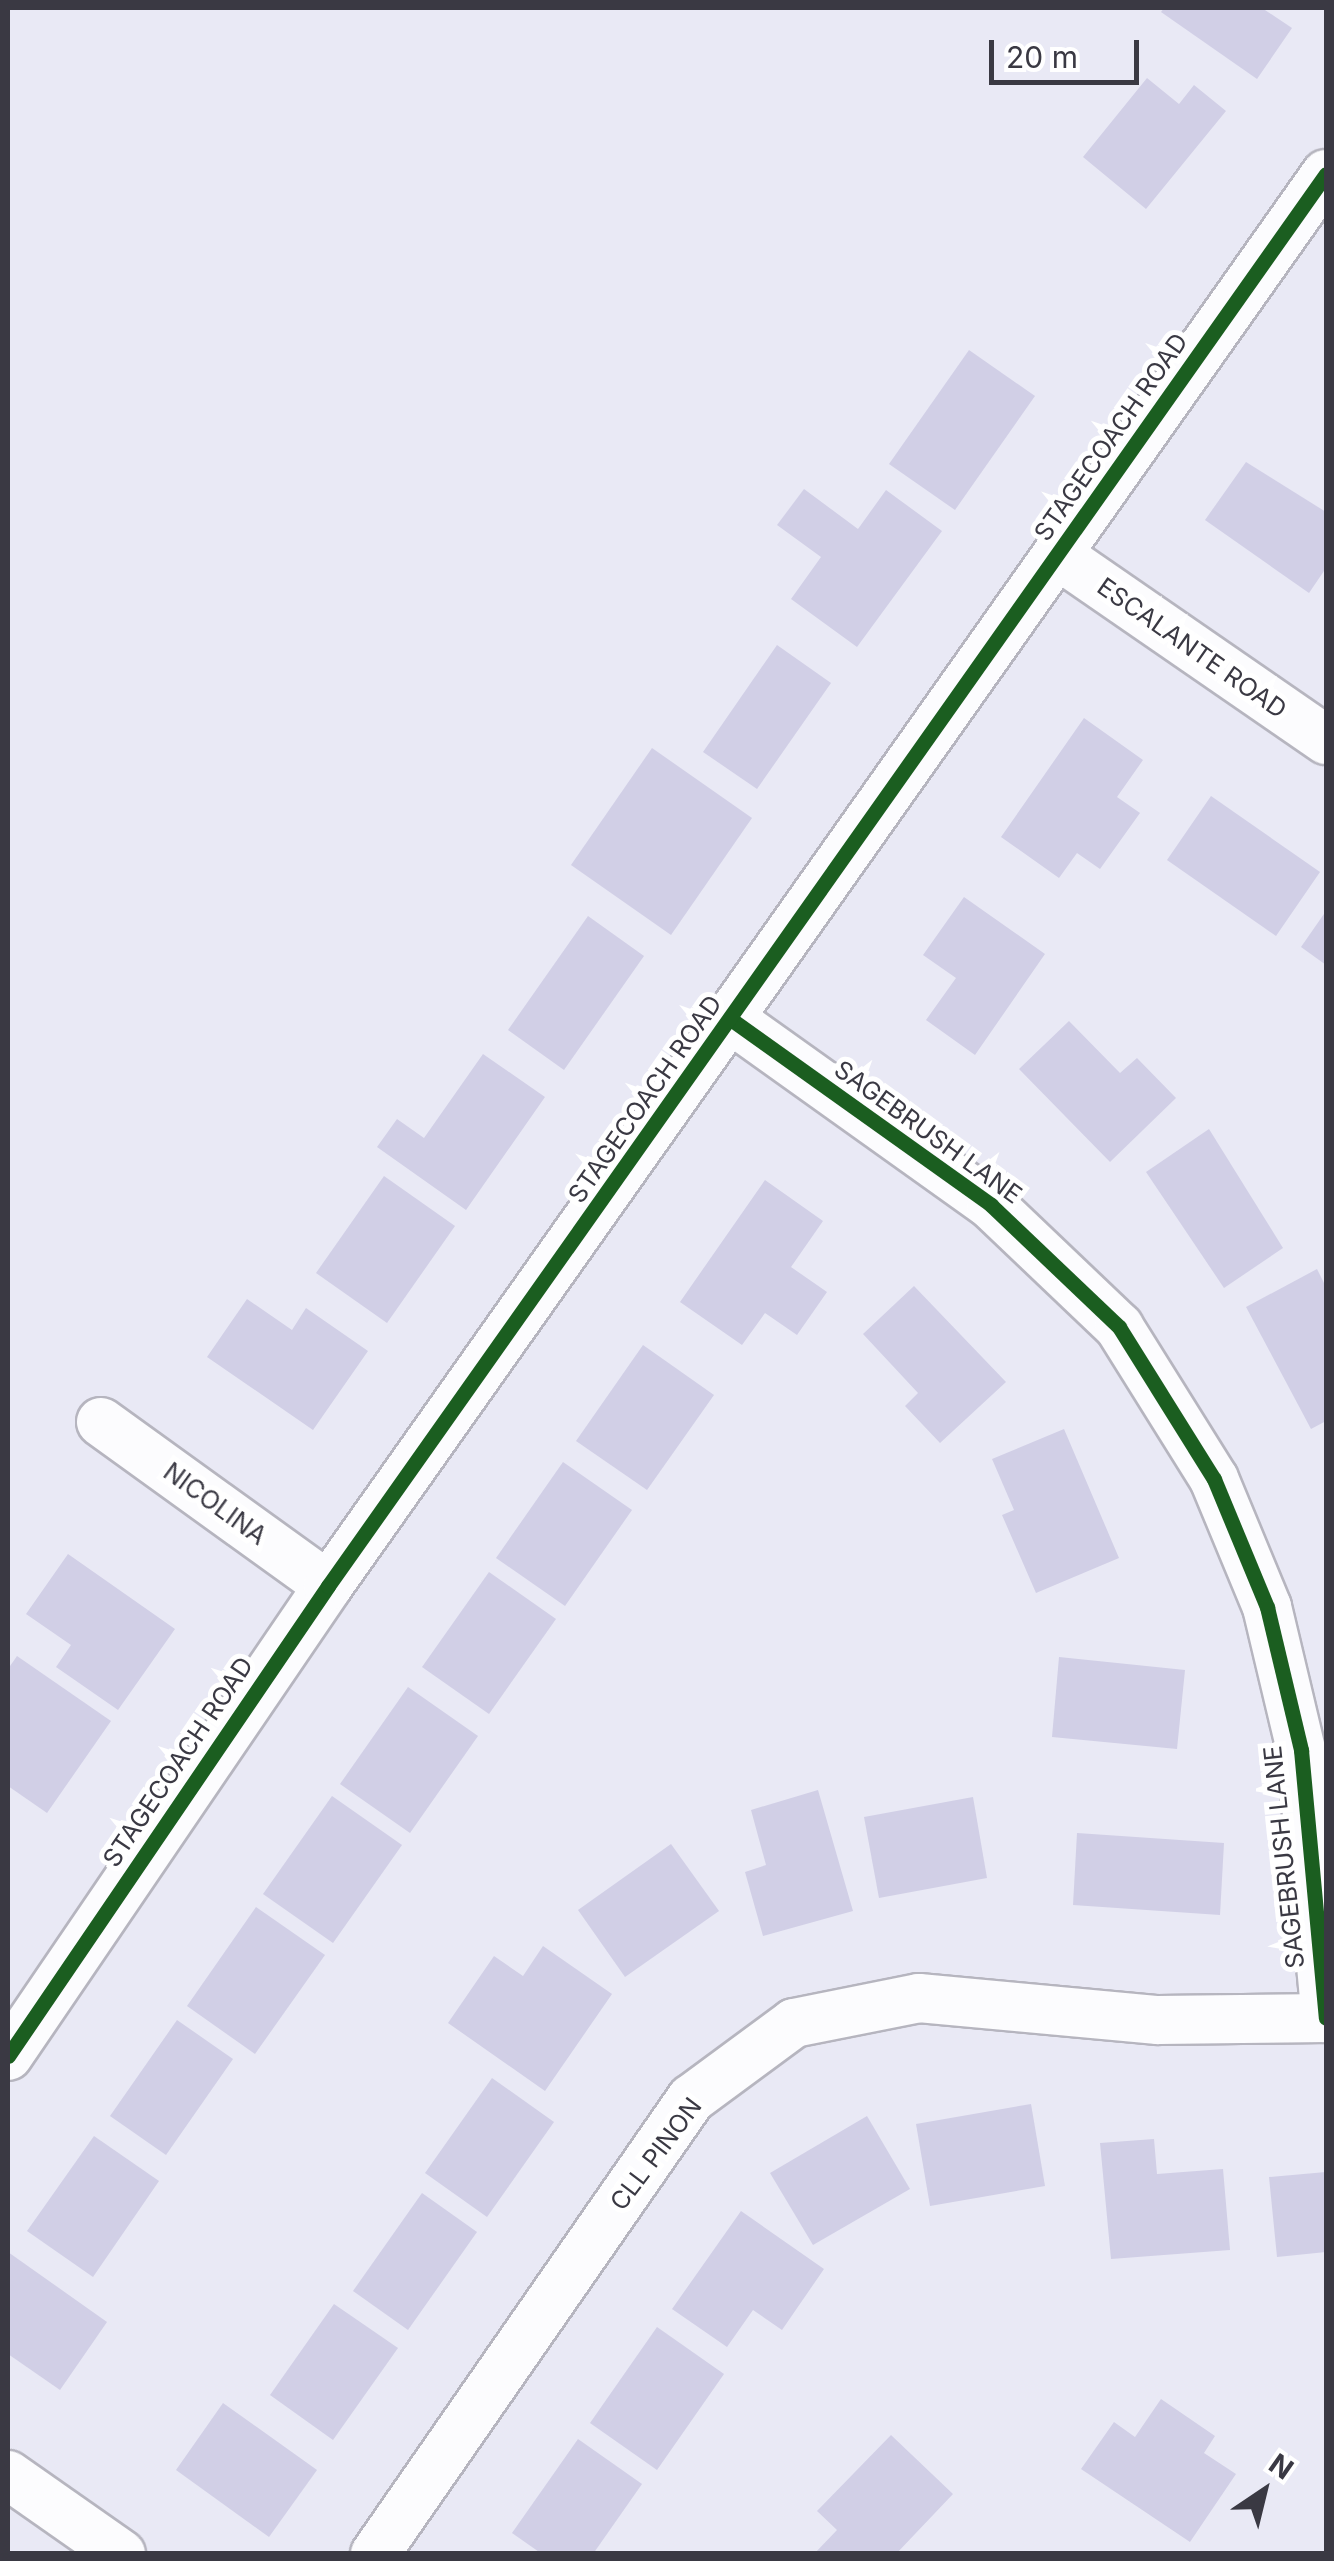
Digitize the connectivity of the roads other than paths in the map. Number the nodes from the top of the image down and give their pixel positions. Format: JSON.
{"nodes":[{"id":1,"x":1326,"y":174,"type":"edge"},
{"id":2,"x":1058,"y":555,"type":"junction"},
{"id":3,"x":1326,"y":740,"type":"edge"},
{"id":4,"x":732,"y":1020,"type":"junction"},
{"id":5,"x":101,"y":1422,"type":"dead end"},
{"id":6,"x":328,"y":1586,"type":"junction"},
{"id":7,"x":1326,"y":2018,"type":"edge"},
{"id":8,"x":8,"y":2056,"type":"edge"},
{"id":9,"x":8,"y":2474,"type":"edge"},
{"id":10,"x":120,"y":2554,"type":"edge"},
{"id":11,"x":375,"y":2554,"type":"edge"}],
"edges":[{"from":1,"to":2,"type":"street","name":"STAGECOACH ROAD"},
{"from":2,"to":3,"type":"street","name":"ESCALANTE ROAD"},
{"from":2,"to":4,"type":"street","name":"STAGECOACH ROAD"},
{"from":4,"to":6,"type":"street","name":"STAGECOACH ROAD"},
{"from":4,"to":7,"type":"street","name":"SAGEBRUSH LANE"},
{"from":5,"to":6,"type":"street","name":"NICOLINA"},
{"from":6,"to":8,"type":"street","name":"STAGECOACH ROAD"},
{"from":7,"to":11,"type":"street","name":"CLL PINON"},
{"from":9,"to":10,"type":"street"}]}
